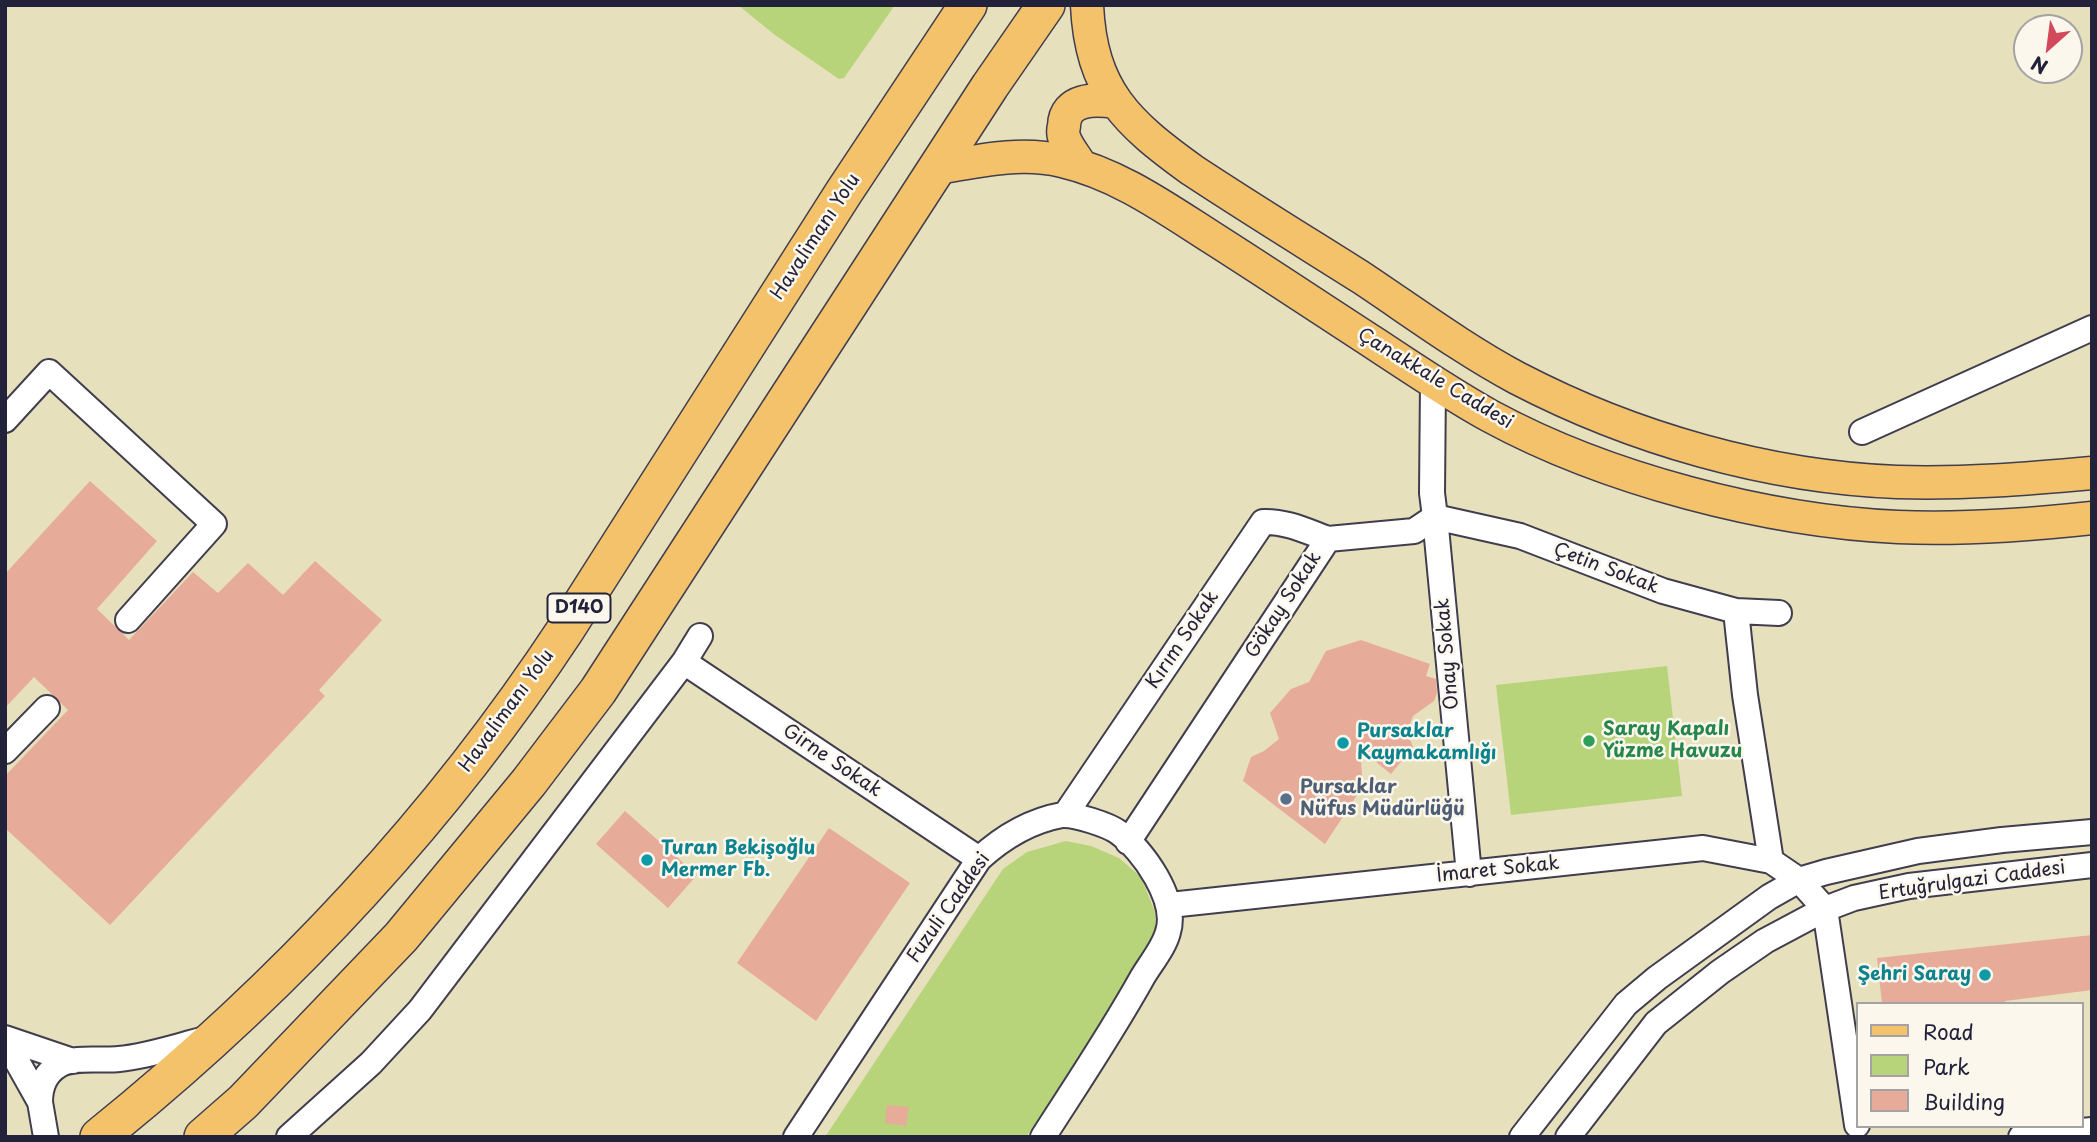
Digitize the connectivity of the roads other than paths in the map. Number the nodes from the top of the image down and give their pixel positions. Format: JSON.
{"nodes":[{"id":1,"x":968,"y":5,"type":"edge"},
{"id":2,"x":1046,"y":5,"type":"edge"},
{"id":3,"x":1087,"y":5,"type":"edge"},
{"id":4,"x":1115,"y":102,"type":"junction"},
{"id":5,"x":1081,"y":166,"type":"junction"},
{"id":6,"x":938,"y":168,"type":"junction"},
{"id":7,"x":2092,"y":328,"type":"edge"},
{"id":8,"x":1433,"y":383,"type":"junction"},
{"id":9,"x":5,"y":420,"type":"edge"},
{"id":10,"x":1862,"y":432,"type":"dead end"},
{"id":11,"x":2092,"y":472,"type":"edge"},
{"id":12,"x":1435,"y":517,"type":"junction"},
{"id":13,"x":2092,"y":518,"type":"edge"},
{"id":14,"x":1328,"y":539,"type":"junction"},
{"id":15,"x":1737,"y":611,"type":"junction"},
{"id":16,"x":1779,"y":613,"type":"dead end"},
{"id":17,"x":128,"y":621,"type":"dead end"},
{"id":18,"x":700,"y":636,"type":"dead end"},
{"id":19,"x":684,"y":662,"type":"junction"},
{"id":20,"x":47,"y":708,"type":"dead end"},
{"id":21,"x":5,"y":751,"type":"edge"},
{"id":22,"x":1065,"y":815,"type":"junction"},
{"id":23,"x":2092,"y":832,"type":"edge"},
{"id":24,"x":1128,"y":842,"type":"junction"},
{"id":25,"x":979,"y":859,"type":"junction"},
{"id":26,"x":1770,"y":861,"type":"junction"},
{"id":27,"x":2092,"y":866,"type":"edge"},
{"id":28,"x":1469,"y":874,"type":"junction"},
{"id":29,"x":1813,"y":895,"type":"junction"},
{"id":30,"x":1170,"y":905,"type":"junction"},
{"id":31,"x":217,"y":1036,"type":"junction"},
{"id":32,"x":5,"y":1039,"type":"edge"},
{"id":33,"x":73,"y":1061,"type":"junction"},
{"id":34,"x":40,"y":1102,"type":"junction"},
{"id":35,"x":1856,"y":1120,"type":"edge"},
{"id":36,"x":2092,"y":1130,"type":"edge"},
{"id":37,"x":46,"y":1137,"type":"edge"},
{"id":38,"x":99,"y":1137,"type":"edge"},
{"id":39,"x":203,"y":1137,"type":"edge"},
{"id":40,"x":289,"y":1137,"type":"edge"},
{"id":41,"x":796,"y":1137,"type":"edge"},
{"id":42,"x":1043,"y":1137,"type":"edge"},
{"id":43,"x":1522,"y":1137,"type":"edge"},
{"id":44,"x":1568,"y":1137,"type":"edge"},
{"id":45,"x":2021,"y":1137,"type":"edge"}],
"edges":[{"from":1,"to":31,"type":"highway","name":"Havalimanı Yolu","number":"D140"},
{"from":2,"to":6,"type":"highway","number":"D140"},
{"from":3,"to":4,"type":"main road"},
{"from":4,"to":5,"type":"main road"},
{"from":4,"to":11,"type":"main road"},
{"from":5,"to":6,"type":"main road","name":"Çanakkale Caddesi"},
{"from":5,"to":8,"type":"main road","name":"Çanakkale Caddesi"},
{"from":6,"to":39,"type":"highway","number":"D140"},
{"from":7,"to":10,"type":"street"},
{"from":8,"to":12,"type":"street"},
{"from":8,"to":13,"type":"main road","name":"Çanakkale Caddesi"},
{"from":9,"to":17,"type":"street"},
{"from":12,"to":14,"type":"street","name":"Gökay Sokak"},
{"from":12,"to":15,"type":"street","name":"Çetin Sokak"},
{"from":12,"to":28,"type":"street","name":"Onay Sokak"},
{"from":14,"to":22,"type":"street","name":"Kırım Sokak"},
{"from":14,"to":24,"type":"street","name":"Gökay Sokak"},
{"from":15,"to":16,"type":"street","name":"Çetin Sokak"},
{"from":15,"to":26,"type":"street"},
{"from":18,"to":19,"type":"street"},
{"from":19,"to":25,"type":"street","name":"Girne Sokak"},
{"from":19,"to":40,"type":"street"},
{"from":20,"to":21,"type":"street"},
{"from":22,"to":24,"type":"street"},
{"from":22,"to":25,"type":"street","name":"Fuzuli Caddesi"},
{"from":23,"to":29,"type":"street","name":"Ertuğrulgazi Caddesi"},
{"from":24,"to":30,"type":"street"},
{"from":25,"to":41,"type":"street","name":"Fuzuli Caddesi"},
{"from":26,"to":28,"type":"street","name":"İmaret Sokak"},
{"from":26,"to":29,"type":"street","name":"İmaret Sokak"},
{"from":27,"to":29,"type":"street","name":"Ertuğrulgazi Caddesi"},
{"from":28,"to":30,"type":"street","name":"İmaret Sokak"},
{"from":29,"to":35,"type":"street"},
{"from":29,"to":43,"type":"street","name":"Ertuğrulgazi Caddesi"},
{"from":29,"to":44,"type":"street","name":"Ertuğrulgazi Caddesi"},
{"from":30,"to":42,"type":"street"},
{"from":31,"to":33,"type":"street"},
{"from":31,"to":38,"type":"highway","name":"Havalimanı Yolu","number":"D140"},
{"from":32,"to":33,"type":"street"},
{"from":32,"to":34,"type":"street"},
{"from":33,"to":34,"type":"street"},
{"from":34,"to":37,"type":"street"},
{"from":36,"to":45,"type":"street"}]}
